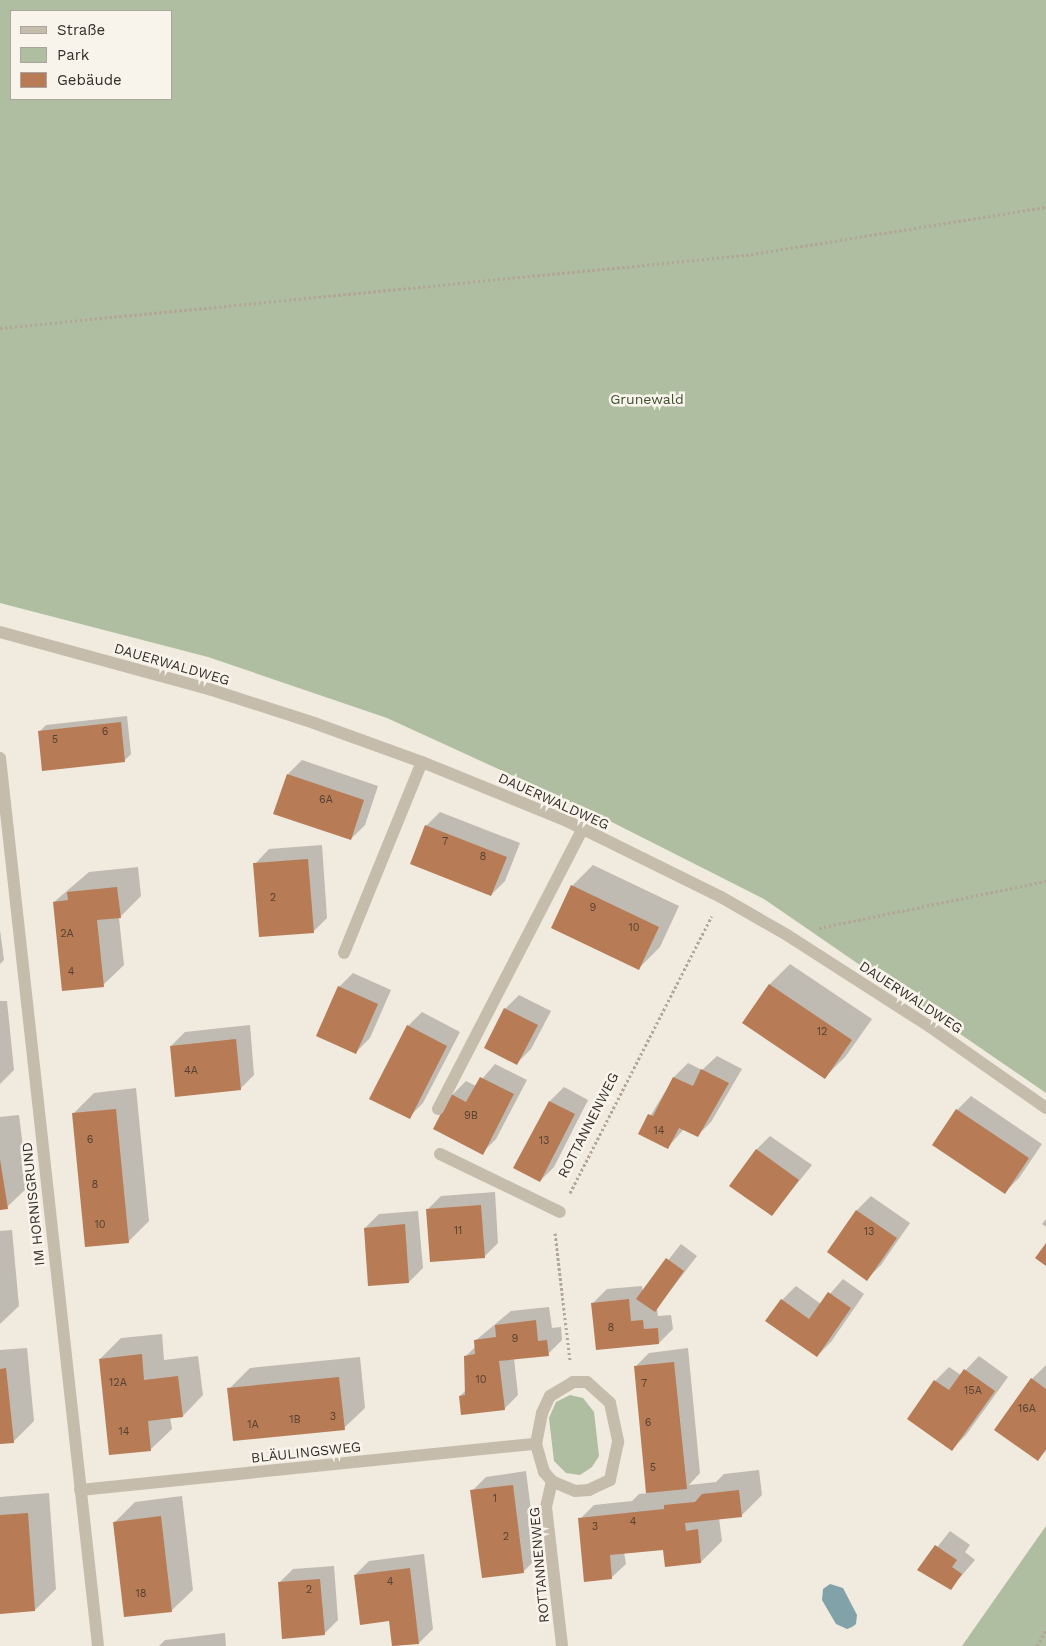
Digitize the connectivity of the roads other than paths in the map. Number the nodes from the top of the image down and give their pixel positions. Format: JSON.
{"nodes":[{"id":1,"x":0,"y":632,"type":"edge"},
{"id":2,"x":0,"y":758,"type":"edge"},
{"id":3,"x":422,"y":762,"type":"junction"},
{"id":4,"x":583,"y":828,"type":"junction"},
{"id":5,"x":344,"y":953,"type":"dead end"},
{"id":6,"x":1046,"y":1108,"type":"edge"},
{"id":7,"x":438,"y":1110,"type":"dead end"},
{"id":8,"x":440,"y":1154,"type":"dead end"},
{"id":9,"x":560,"y":1212,"type":"road end"},
{"id":10,"x":536,"y":1444,"type":"junction"},
{"id":11,"x":552,"y":1481,"type":"junction"},
{"id":12,"x":80,"y":1490,"type":"junction"},
{"id":13,"x":98,"y":1646,"type":"edge"},
{"id":14,"x":562,"y":1646,"type":"edge"}],
"edges":[{"from":1,"to":3,"type":"street","name":"DAUERWALDWEG"},
{"from":2,"to":12,"type":"street","name":"IM HORNISGRUND"},
{"from":3,"to":4,"type":"street","name":"DAUERWALDWEG"},
{"from":3,"to":5,"type":"street"},
{"from":4,"to":6,"type":"street","name":"DAUERWALDWEG"},
{"from":4,"to":7,"type":"street"},
{"from":8,"to":9,"type":"street"},
{"from":10,"to":11,"type":"street"},
{"from":10,"to":11,"type":"street"},
{"from":10,"to":12,"type":"street","name":"BLÄULINGSWEG"},
{"from":11,"to":14,"type":"street","name":"ROTTANNENWEG"},
{"from":12,"to":13,"type":"street","name":"IM HORNISGRUND"}]}
